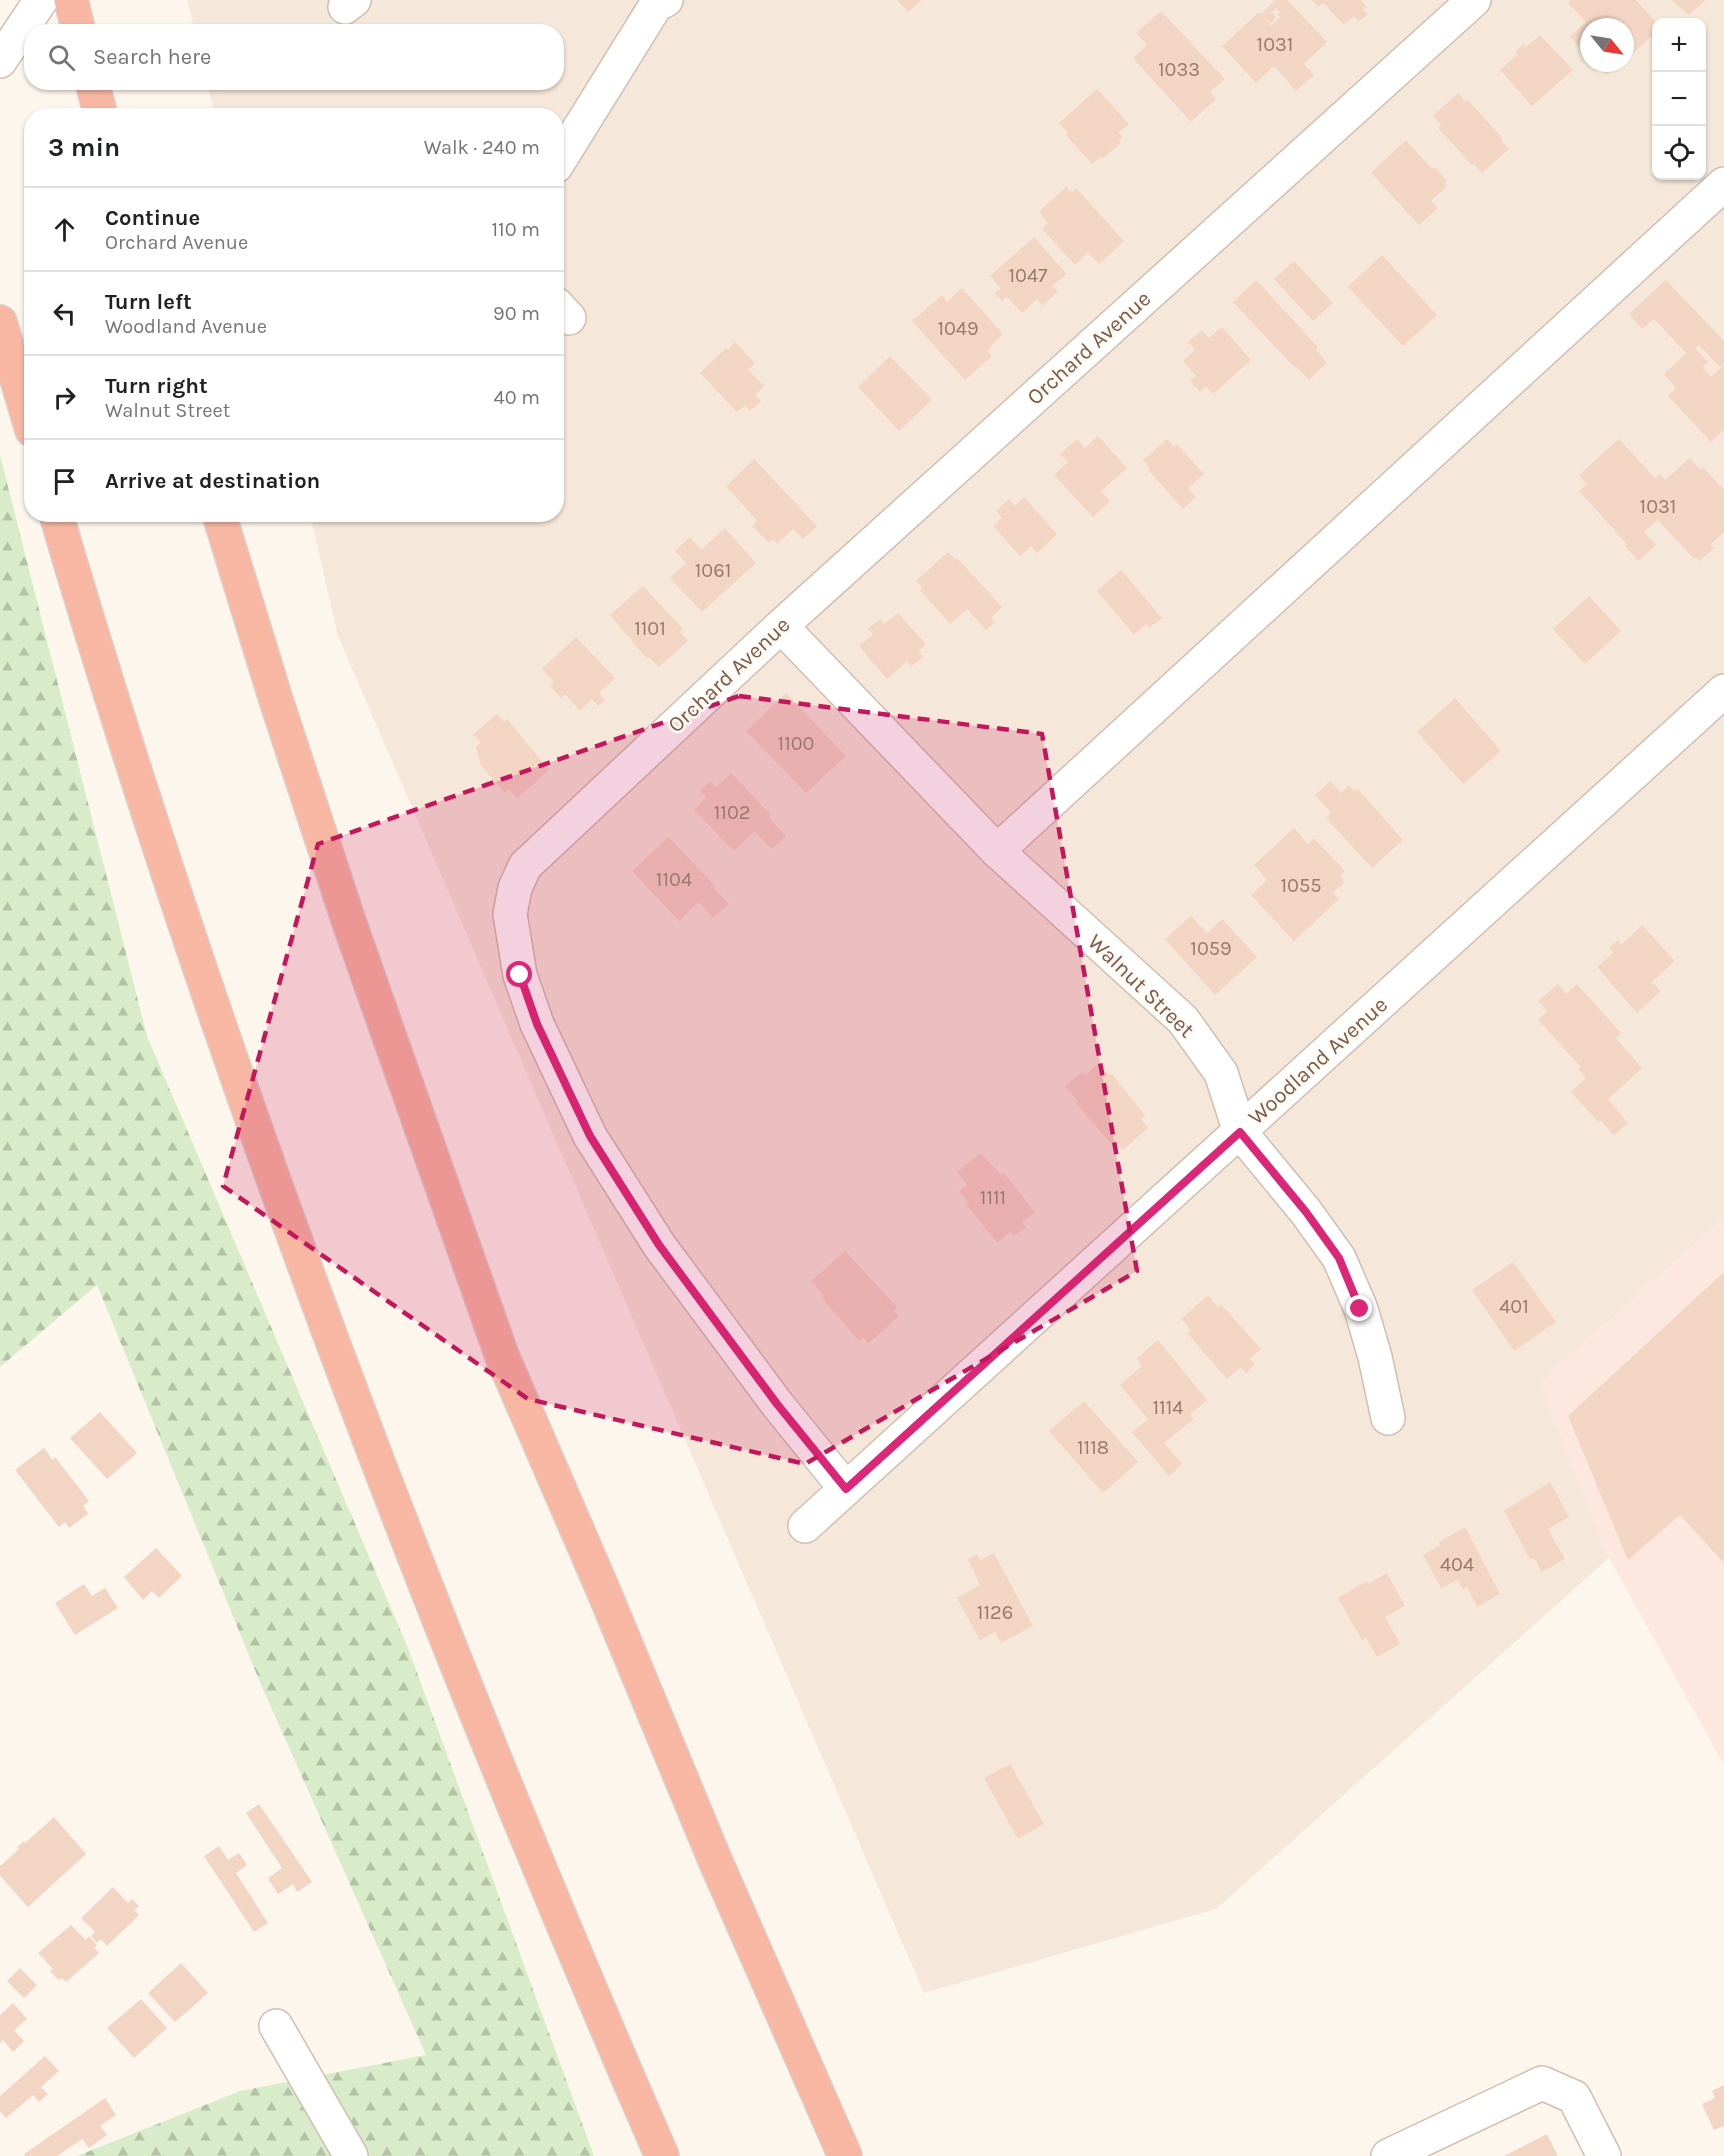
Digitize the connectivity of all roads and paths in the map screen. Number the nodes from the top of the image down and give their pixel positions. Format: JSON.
{"nodes":[{"id":1,"x":41,"y":0,"type":"edge"},
{"id":2,"x":71,"y":0,"type":"edge"},
{"id":3,"x":666,"y":0,"type":"edge"},
{"id":4,"x":1474,"y":0,"type":"edge"},
{"id":5,"x":25,"y":24,"type":"edge"},
{"id":6,"x":77,"y":24,"type":"edge"},
{"id":7,"x":24,"y":25,"type":"edge"},
{"id":8,"x":0,"y":61,"type":"edge"},
{"id":9,"x":94,"y":90,"type":"edge"},
{"id":10,"x":99,"y":108,"type":"edge"},
{"id":11,"x":564,"y":153,"type":"edge"},
{"id":12,"x":1724,"y":184,"type":"edge"},
{"id":13,"x":0,"y":322,"type":"edge"},
{"id":14,"x":24,"y":403,"type":"edge"},
{"id":15,"x":58,"y":522,"type":"edge"},
{"id":16,"x":221,"y":522,"type":"edge"},
{"id":17,"x":781,"y":626,"type":"junction"},
{"id":18,"x":1724,"y":691,"type":"edge"},
{"id":19,"x":997,"y":851,"type":"junction"},
{"id":20,"x":1240,"y":1132,"type":"junction"},
{"id":21,"x":1388,"y":1419,"type":"dead end"},
{"id":22,"x":846,"y":1489,"type":"junction"},
{"id":23,"x":804,"y":1526,"type":"dead end"},
{"id":24,"x":276,"y":2026,"type":"dead end"},
{"id":25,"x":351,"y":2156,"type":"edge"},
{"id":26,"x":662,"y":2156,"type":"edge"},
{"id":27,"x":845,"y":2156,"type":"edge"},
{"id":28,"x":1388,"y":2156,"type":"edge"},
{"id":29,"x":1604,"y":2156,"type":"edge"}],
"edges":[{"from":1,"to":5,"type":"street"},
{"from":2,"to":6,"type":"highway"},
{"from":3,"to":11,"type":"street"},
{"from":4,"to":17,"type":"street","name":"Orchard Avenue"},
{"from":7,"to":8,"type":"street"},
{"from":9,"to":10,"type":"highway"},
{"from":12,"to":19,"type":"street"},
{"from":13,"to":14,"type":"highway"},
{"from":15,"to":26,"type":"highway"},
{"from":16,"to":27,"type":"highway"},
{"from":17,"to":19,"type":"street","name":"Walnut Street"},
{"from":17,"to":22,"type":"street","name":"Orchard Avenue"},
{"from":18,"to":20,"type":"street","name":"Woodland Avenue"},
{"from":19,"to":20,"type":"street","name":"Walnut Street"},
{"from":20,"to":21,"type":"street","name":"Walnut Street"},
{"from":20,"to":22,"type":"street","name":"Woodland Avenue"},
{"from":22,"to":23,"type":"street","name":"Woodland Avenue"},
{"from":24,"to":25,"type":"street"},
{"from":28,"to":29,"type":"street"}]}
